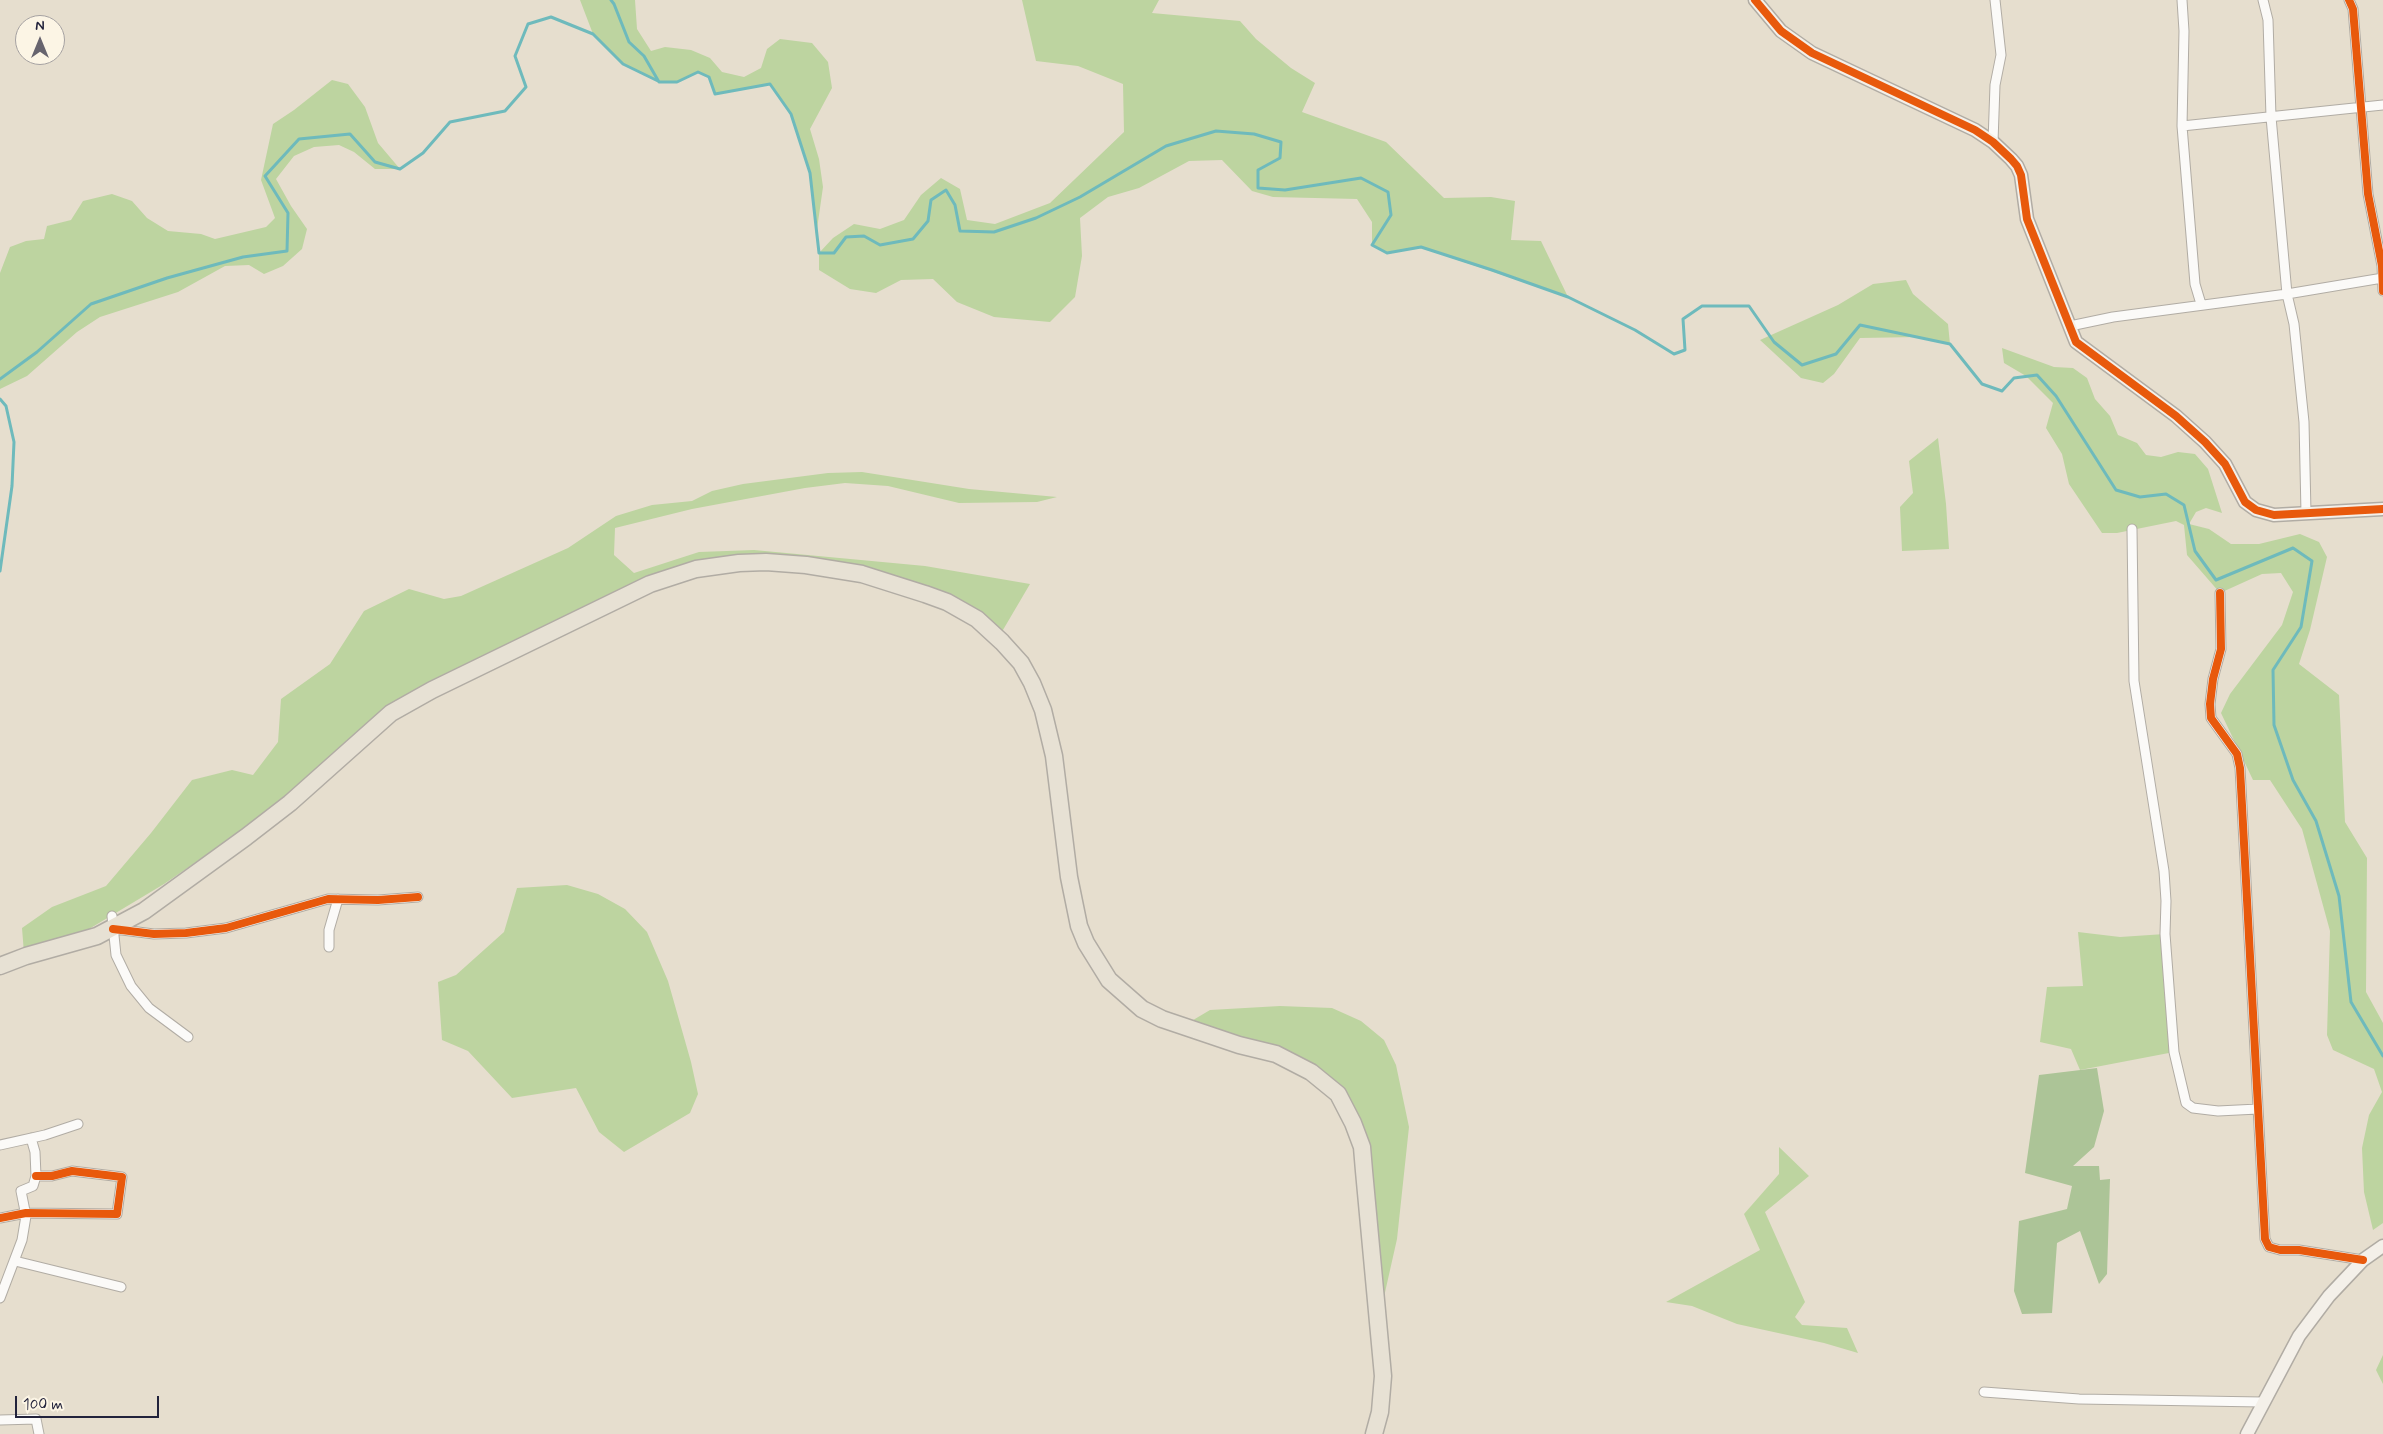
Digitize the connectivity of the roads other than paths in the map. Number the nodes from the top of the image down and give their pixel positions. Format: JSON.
{"nodes":[{"id":1,"x":1755,"y":0,"type":"edge"},
{"id":2,"x":1995,"y":0,"type":"edge"},
{"id":3,"x":2182,"y":0,"type":"edge"},
{"id":4,"x":2264,"y":0,"type":"edge"},
{"id":5,"x":2350,"y":0,"type":"edge"},
{"id":6,"x":2383,"y":105,"type":"edge"},
{"id":7,"x":2359,"y":107,"type":"junction"},
{"id":8,"x":2271,"y":117,"type":"junction"},
{"id":9,"x":2182,"y":126,"type":"junction"},
{"id":10,"x":1993,"y":142,"type":"junction"},
{"id":11,"x":2382,"y":278,"type":"edge"},
{"id":12,"x":2383,"y":291,"type":"edge"},
{"id":13,"x":2287,"y":294,"type":"junction"},
{"id":14,"x":2201,"y":304,"type":"junction"},
{"id":15,"x":2070,"y":326,"type":"junction"},
{"id":16,"x":2383,"y":509,"type":"edge"},
{"id":17,"x":2306,"y":513,"type":"junction"},
{"id":18,"x":2132,"y":529,"type":"dead end"},
{"id":19,"x":2220,"y":593,"type":"dead end"},
{"id":20,"x":418,"y":897,"type":"dead end"},
{"id":21,"x":338,"y":899,"type":"junction"},
{"id":22,"x":113,"y":922,"type":"junction"},
{"id":23,"x":328,"y":947,"type":"dead end"},
{"id":24,"x":0,"y":966,"type":"edge"},
{"id":25,"x":188,"y":1038,"type":"dead end"},
{"id":26,"x":2258,"y":1109,"type":"junction"},
{"id":27,"x":78,"y":1124,"type":"dead end"},
{"id":28,"x":31,"y":1138,"type":"junction"},
{"id":29,"x":0,"y":1145,"type":"edge"},
{"id":30,"x":36,"y":1176,"type":"junction"},
{"id":31,"x":26,"y":1213,"type":"junction"},
{"id":32,"x":0,"y":1218,"type":"edge"},
{"id":33,"x":2383,"y":1246,"type":"edge"},
{"id":34,"x":2363,"y":1260,"type":"junction"},
{"id":35,"x":15,"y":1261,"type":"junction"},
{"id":36,"x":121,"y":1287,"type":"dead end"},
{"id":37,"x":0,"y":1298,"type":"edge"},
{"id":38,"x":1984,"y":1392,"type":"dead end"},
{"id":39,"x":2262,"y":1402,"type":"junction"},
{"id":40,"x":0,"y":1420,"type":"edge"},
{"id":41,"x":39,"y":1434,"type":"edge"},
{"id":42,"x":1374,"y":1434,"type":"edge"},
{"id":43,"x":2247,"y":1434,"type":"edge"}],
"edges":[{"from":1,"to":10,"type":"street"},
{"from":2,"to":10,"type":"street"},
{"from":3,"to":9,"type":"street"},
{"from":4,"to":8,"type":"street"},
{"from":5,"to":7,"type":"street"},
{"from":6,"to":7,"type":"street"},
{"from":7,"to":8,"type":"street"},
{"from":7,"to":11,"type":"street"},
{"from":8,"to":9,"type":"street"},
{"from":8,"to":13,"type":"street"},
{"from":9,"to":14,"type":"street"},
{"from":10,"to":15,"type":"street"},
{"from":11,"to":12,"type":"street"},
{"from":11,"to":13,"type":"street"},
{"from":13,"to":14,"type":"street"},
{"from":13,"to":17,"type":"street"},
{"from":14,"to":15,"type":"street"},
{"from":15,"to":17,"type":"street"},
{"from":16,"to":17,"type":"street"},
{"from":18,"to":26,"type":"street"},
{"from":19,"to":26,"type":"street"},
{"from":20,"to":21,"type":"street"},
{"from":21,"to":22,"type":"street"},
{"from":21,"to":23,"type":"street"},
{"from":22,"to":24,"type":"highway"},
{"from":22,"to":25,"type":"street"},
{"from":22,"to":42,"type":"highway"},
{"from":26,"to":34,"type":"street"},
{"from":27,"to":28,"type":"street"},
{"from":28,"to":29,"type":"street"},
{"from":28,"to":30,"type":"street"},
{"from":30,"to":31,"type":"street"},
{"from":30,"to":31,"type":"street"},
{"from":31,"to":32,"type":"street"},
{"from":31,"to":35,"type":"street"},
{"from":33,"to":34,"type":"street"},
{"from":34,"to":39,"type":"street"},
{"from":35,"to":36,"type":"street"},
{"from":35,"to":37,"type":"street"},
{"from":38,"to":39,"type":"street"},
{"from":39,"to":43,"type":"street"},
{"from":40,"to":41,"type":"street"}]}
